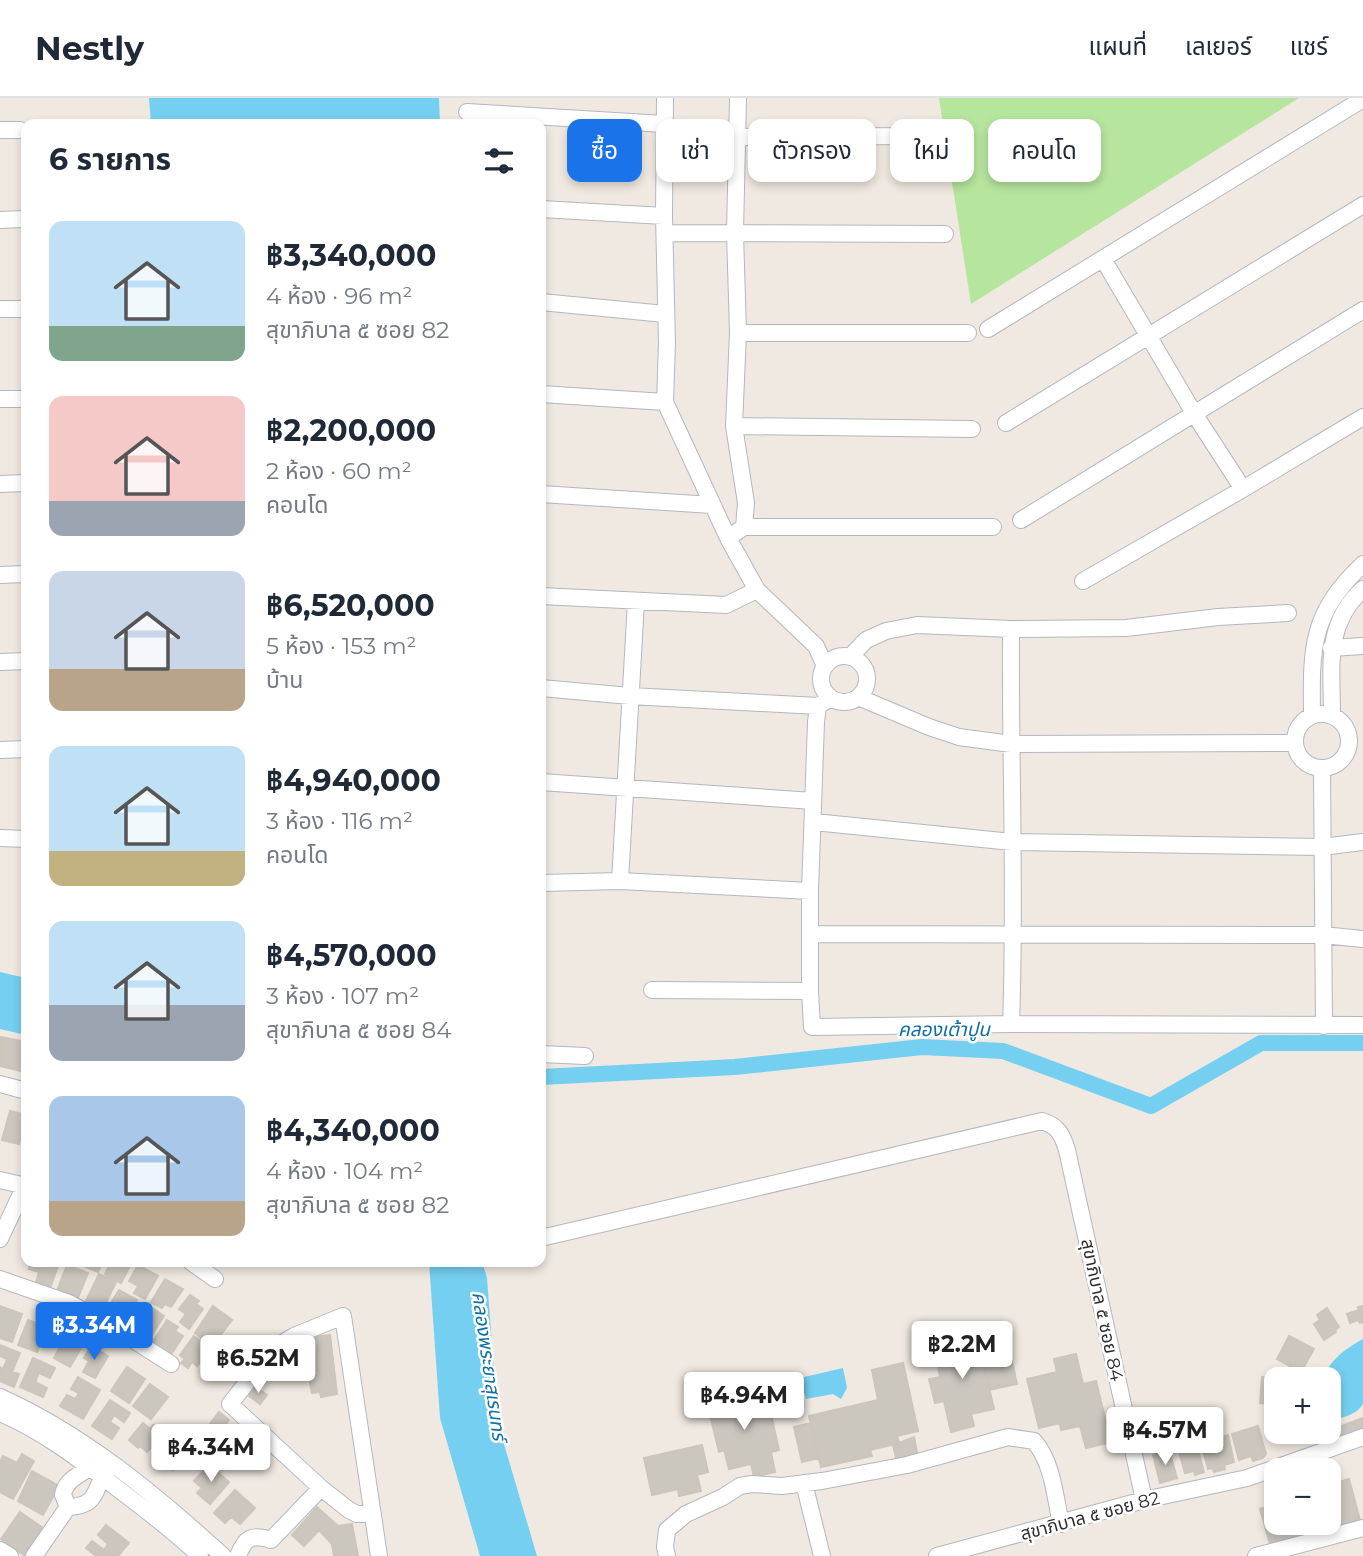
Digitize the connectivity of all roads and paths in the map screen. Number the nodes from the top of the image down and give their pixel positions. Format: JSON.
{"nodes":[{"id":1,"x":665,"y":98,"type":"edge"},
{"id":2,"x":738,"y":98,"type":"edge"},
{"id":3,"x":1363,"y":99,"type":"edge"},
{"id":4,"x":467,"y":112,"type":"dead end"},
{"id":5,"x":664,"y":119,"type":"edge"},
{"id":6,"x":656,"y":124,"type":"edge"},
{"id":7,"x":0,"y":130,"type":"edge"},
{"id":8,"x":20,"y":130,"type":"dead end"},
{"id":9,"x":890,"y":136,"type":"edge"},
{"id":10,"x":737,"y":137,"type":"junction"},
{"id":11,"x":664,"y":182,"type":"edge"},
{"id":12,"x":1363,"y":205,"type":"edge"},
{"id":13,"x":546,"y":209,"type":"edge"},
{"id":14,"x":664,"y":216,"type":"junction"},
{"id":15,"x":21,"y":219,"type":"edge"},
{"id":16,"x":0,"y":220,"type":"edge"},
{"id":17,"x":665,"y":233,"type":"junction"},
{"id":18,"x":735,"y":233,"type":"junction"},
{"id":19,"x":945,"y":234,"type":"dead end"},
{"id":20,"x":1103,"y":259,"type":"junction"},
{"id":21,"x":546,"y":302,"type":"edge"},
{"id":22,"x":0,"y":309,"type":"edge"},
{"id":23,"x":21,"y":309,"type":"edge"},
{"id":24,"x":1363,"y":310,"type":"edge"},
{"id":25,"x":665,"y":313,"type":"junction"},
{"id":26,"x":988,"y":329,"type":"dead end"},
{"id":27,"x":738,"y":333,"type":"junction"},
{"id":28,"x":968,"y":333,"type":"dead end"},
{"id":29,"x":1149,"y":335,"type":"junction"},
{"id":30,"x":546,"y":394,"type":"edge"},
{"id":31,"x":0,"y":399,"type":"edge"},
{"id":32,"x":21,"y":399,"type":"edge"},
{"id":33,"x":665,"y":402,"type":"junction"},
{"id":34,"x":1195,"y":415,"type":"junction"},
{"id":35,"x":1363,"y":417,"type":"edge"},
{"id":36,"x":1006,"y":423,"type":"dead end"},
{"id":37,"x":734,"y":426,"type":"junction"},
{"id":38,"x":972,"y":429,"type":"dead end"},
{"id":39,"x":21,"y":483,"type":"edge"},
{"id":40,"x":0,"y":484,"type":"edge"},
{"id":41,"x":1243,"y":489,"type":"junction"},
{"id":42,"x":546,"y":494,"type":"edge"},
{"id":43,"x":712,"y":505,"type":"junction"},
{"id":44,"x":1021,"y":520,"type":"dead end"},
{"id":45,"x":744,"y":527,"type":"junction"},
{"id":46,"x":993,"y":527,"type":"dead end"},
{"id":47,"x":728,"y":538,"type":"junction"},
{"id":48,"x":1363,"y":564,"type":"edge"},
{"id":49,"x":21,"y":574,"type":"edge"},
{"id":50,"x":0,"y":575,"type":"edge"},
{"id":51,"x":1083,"y":581,"type":"dead end"},
{"id":52,"x":1363,"y":589,"type":"edge"},
{"id":53,"x":757,"y":590,"type":"junction"},
{"id":54,"x":546,"y":596,"type":"edge"},
{"id":55,"x":636,"y":602,"type":"junction"},
{"id":56,"x":1288,"y":613,"type":"dead end"},
{"id":57,"x":1011,"y":629,"type":"junction"},
{"id":58,"x":1363,"y":646,"type":"edge"},
{"id":59,"x":1331,"y":648,"type":"junction"},
{"id":60,"x":850,"y":657,"type":"junction"},
{"id":61,"x":21,"y":661,"type":"edge"},
{"id":62,"x":0,"y":662,"type":"edge"},
{"id":63,"x":825,"y":666,"type":"junction"},
{"id":64,"x":546,"y":688,"type":"edge"},
{"id":65,"x":630,"y":696,"type":"junction"},
{"id":66,"x":858,"y":697,"type":"junction"},
{"id":67,"x":825,"y":702,"type":"junction"},
{"id":68,"x":1312,"y":715,"type":"junction"},
{"id":69,"x":1332,"y":715,"type":"junction"},
{"id":70,"x":1357,"y":740,"type":"edge"},
{"id":71,"x":1295,"y":743,"type":"junction"},
{"id":72,"x":1011,"y":744,"type":"junction"},
{"id":73,"x":21,"y":749,"type":"edge"},
{"id":74,"x":0,"y":750,"type":"edge"},
{"id":75,"x":1322,"y":768,"type":"junction"},
{"id":76,"x":546,"y":782,"type":"edge"},
{"id":77,"x":624,"y":789,"type":"junction"},
{"id":78,"x":813,"y":801,"type":"junction"},
{"id":79,"x":814,"y":822,"type":"junction"},
{"id":80,"x":0,"y":838,"type":"edge"},
{"id":81,"x":21,"y":839,"type":"edge"},
{"id":82,"x":1012,"y":842,"type":"junction"},
{"id":83,"x":1363,"y":842,"type":"edge"},
{"id":84,"x":1322,"y":847,"type":"junction"},
{"id":85,"x":620,"y":881,"type":"junction"},
{"id":86,"x":546,"y":883,"type":"edge"},
{"id":87,"x":810,"y":891,"type":"junction"},
{"id":88,"x":810,"y":934,"type":"junction"},
{"id":89,"x":1323,"y":935,"type":"junction"},
{"id":90,"x":1014,"y":936,"type":"junction"},
{"id":91,"x":1363,"y":939,"type":"edge"},
{"id":92,"x":653,"y":990,"type":"dead end"},
{"id":93,"x":810,"y":991,"type":"junction"},
{"id":94,"x":1011,"y":1024,"type":"junction"},
{"id":95,"x":1363,"y":1025,"type":"edge"},
{"id":96,"x":1324,"y":1026,"type":"junction"},
{"id":97,"x":546,"y":1054,"type":"edge"},
{"id":98,"x":585,"y":1056,"type":"dead end"},
{"id":99,"x":0,"y":1084,"type":"edge"},
{"id":100,"x":21,"y":1090,"type":"edge"},
{"id":101,"x":0,"y":1180,"type":"edge"},
{"id":102,"x":21,"y":1184,"type":"edge"},
{"id":103,"x":21,"y":1195,"type":"edge"},
{"id":104,"x":546,"y":1237,"type":"edge"},
{"id":105,"x":0,"y":1239,"type":"edge"},
{"id":106,"x":198,"y":1267,"type":"edge"},
{"id":107,"x":0,"y":1279,"type":"edge"},
{"id":108,"x":215,"y":1279,"type":"dead end"},
{"id":109,"x":171,"y":1364,"type":"dead end"},
{"id":110,"x":0,"y":1397,"type":"edge"},
{"id":111,"x":0,"y":1413,"type":"edge"},
{"id":112,"x":1363,"y":1437,"type":"edge"},
{"id":113,"x":102,"y":1466,"type":"junction"},
{"id":114,"x":804,"y":1483,"type":"junction"},
{"id":115,"x":321,"y":1488,"type":"junction"},
{"id":116,"x":1144,"y":1500,"type":"junction"},
{"id":117,"x":68,"y":1507,"type":"junction"},
{"id":118,"x":373,"y":1514,"type":"junction"},
{"id":119,"x":1061,"y":1524,"type":"junction"},
{"id":120,"x":1363,"y":1528,"type":"edge"},
{"id":121,"x":272,"y":1548,"type":"edge"},
{"id":122,"x":0,"y":1550,"type":"edge"},
{"id":123,"x":10,"y":1556,"type":"edge"},
{"id":124,"x":34,"y":1556,"type":"edge"},
{"id":125,"x":200,"y":1556,"type":"edge"},
{"id":126,"x":223,"y":1556,"type":"edge"},
{"id":127,"x":238,"y":1556,"type":"edge"},
{"id":128,"x":379,"y":1556,"type":"edge"},
{"id":129,"x":667,"y":1556,"type":"edge"},
{"id":130,"x":822,"y":1556,"type":"edge"},
{"id":131,"x":937,"y":1556,"type":"edge"},
{"id":132,"x":1256,"y":1556,"type":"edge"}],
"edges":[{"from":1,"to":5,"type":"street"},
{"from":2,"to":10,"type":"street"},
{"from":3,"to":20,"type":"street"},
{"from":4,"to":6,"type":"street"},
{"from":7,"to":8,"type":"street"},
{"from":9,"to":10,"type":"street"},
{"from":10,"to":18,"type":"street"},
{"from":11,"to":14,"type":"street"},
{"from":12,"to":29,"type":"street"},
{"from":13,"to":14,"type":"street"},
{"from":14,"to":17,"type":"street"},
{"from":15,"to":16,"type":"street"},
{"from":17,"to":18,"type":"street"},
{"from":17,"to":25,"type":"street"},
{"from":18,"to":19,"type":"street"},
{"from":18,"to":27,"type":"street"},
{"from":20,"to":26,"type":"street"},
{"from":20,"to":29,"type":"street"},
{"from":21,"to":25,"type":"street"},
{"from":22,"to":23,"type":"street"},
{"from":24,"to":34,"type":"street"},
{"from":25,"to":33,"type":"street"},
{"from":27,"to":28,"type":"street"},
{"from":27,"to":37,"type":"street"},
{"from":29,"to":34,"type":"street"},
{"from":29,"to":36,"type":"street"},
{"from":30,"to":33,"type":"street"},
{"from":31,"to":32,"type":"street"},
{"from":33,"to":43,"type":"street"},
{"from":34,"to":41,"type":"street"},
{"from":34,"to":44,"type":"street"},
{"from":35,"to":41,"type":"street"},
{"from":37,"to":38,"type":"street"},
{"from":37,"to":45,"type":"street"},
{"from":39,"to":40,"type":"street"},
{"from":41,"to":51,"type":"street"},
{"from":42,"to":43,"type":"street"},
{"from":43,"to":47,"type":"street"},
{"from":45,"to":46,"type":"street"},
{"from":45,"to":47,"type":"street"},
{"from":47,"to":53,"type":"street"},
{"from":48,"to":68,"type":"street"},
{"from":49,"to":50,"type":"street"},
{"from":52,"to":59,"type":"street"},
{"from":53,"to":55,"type":"street"},
{"from":53,"to":63,"type":"street"},
{"from":54,"to":55,"type":"street"},
{"from":55,"to":65,"type":"street"},
{"from":56,"to":57,"type":"street"},
{"from":57,"to":60,"type":"street"},
{"from":57,"to":72,"type":"street"},
{"from":58,"to":59,"type":"street"},
{"from":59,"to":69,"type":"street"},
{"from":60,"to":63,"type":"street"},
{"from":60,"to":66,"type":"street"},
{"from":61,"to":62,"type":"street"},
{"from":63,"to":67,"type":"street"},
{"from":64,"to":65,"type":"street"},
{"from":65,"to":67,"type":"street"},
{"from":65,"to":77,"type":"street"},
{"from":66,"to":67,"type":"street"},
{"from":66,"to":72,"type":"street"},
{"from":67,"to":78,"type":"street"},
{"from":68,"to":69,"type":"street"},
{"from":68,"to":71,"type":"street"},
{"from":69,"to":70,"type":"street"},
{"from":70,"to":75,"type":"street"},
{"from":71,"to":72,"type":"street"},
{"from":71,"to":75,"type":"street"},
{"from":72,"to":82,"type":"street"},
{"from":73,"to":74,"type":"street"},
{"from":75,"to":84,"type":"street"},
{"from":76,"to":77,"type":"street"},
{"from":77,"to":78,"type":"street"},
{"from":77,"to":85,"type":"street"},
{"from":78,"to":79,"type":"street"},
{"from":79,"to":82,"type":"street"},
{"from":79,"to":87,"type":"street"},
{"from":80,"to":81,"type":"street"},
{"from":82,"to":84,"type":"street"},
{"from":82,"to":90,"type":"street"},
{"from":83,"to":84,"type":"street"},
{"from":84,"to":89,"type":"street"},
{"from":85,"to":86,"type":"street"},
{"from":85,"to":87,"type":"street"},
{"from":87,"to":88,"type":"street"},
{"from":88,"to":90,"type":"street"},
{"from":88,"to":93,"type":"street"},
{"from":89,"to":90,"type":"street"},
{"from":89,"to":91,"type":"street"},
{"from":89,"to":96,"type":"street"},
{"from":90,"to":94,"type":"street"},
{"from":92,"to":93,"type":"street"},
{"from":93,"to":94,"type":"street"},
{"from":94,"to":96,"type":"street"},
{"from":95,"to":96,"type":"street"},
{"from":97,"to":98,"type":"street"},
{"from":99,"to":100,"type":"street"},
{"from":101,"to":102,"type":"street"},
{"from":103,"to":105,"type":"street"},
{"from":104,"to":116,"type":"street","name":"สุขาภิบาล ๕ ซอย 84"},
{"from":106,"to":108,"type":"street"},
{"from":107,"to":109,"type":"street"},
{"from":110,"to":113,"type":"street"},
{"from":111,"to":113,"type":"street"},
{"from":112,"to":116,"type":"street","name":"สุขาภิบาล ๕ ซอย 82"},
{"from":113,"to":117,"type":"street"},
{"from":113,"to":117,"type":"street"},
{"from":113,"to":125,"type":"street"},
{"from":113,"to":126,"type":"street"},
{"from":114,"to":119,"type":"street"},
{"from":114,"to":129,"type":"street"},
{"from":114,"to":130,"type":"street"},
{"from":115,"to":118,"type":"street"},
{"from":115,"to":118,"type":"street"},
{"from":115,"to":121,"type":"street"},
{"from":116,"to":119,"type":"street","name":"สุขาภิบาล ๕ ซอย 82"},
{"from":117,"to":124,"type":"street"},
{"from":118,"to":128,"type":"street"},
{"from":119,"to":131,"type":"street","name":"สุขาภิบาล ๕ ซอย 82"},
{"from":120,"to":132,"type":"street"},
{"from":121,"to":127,"type":"street"},
{"from":122,"to":123,"type":"street"}]}
